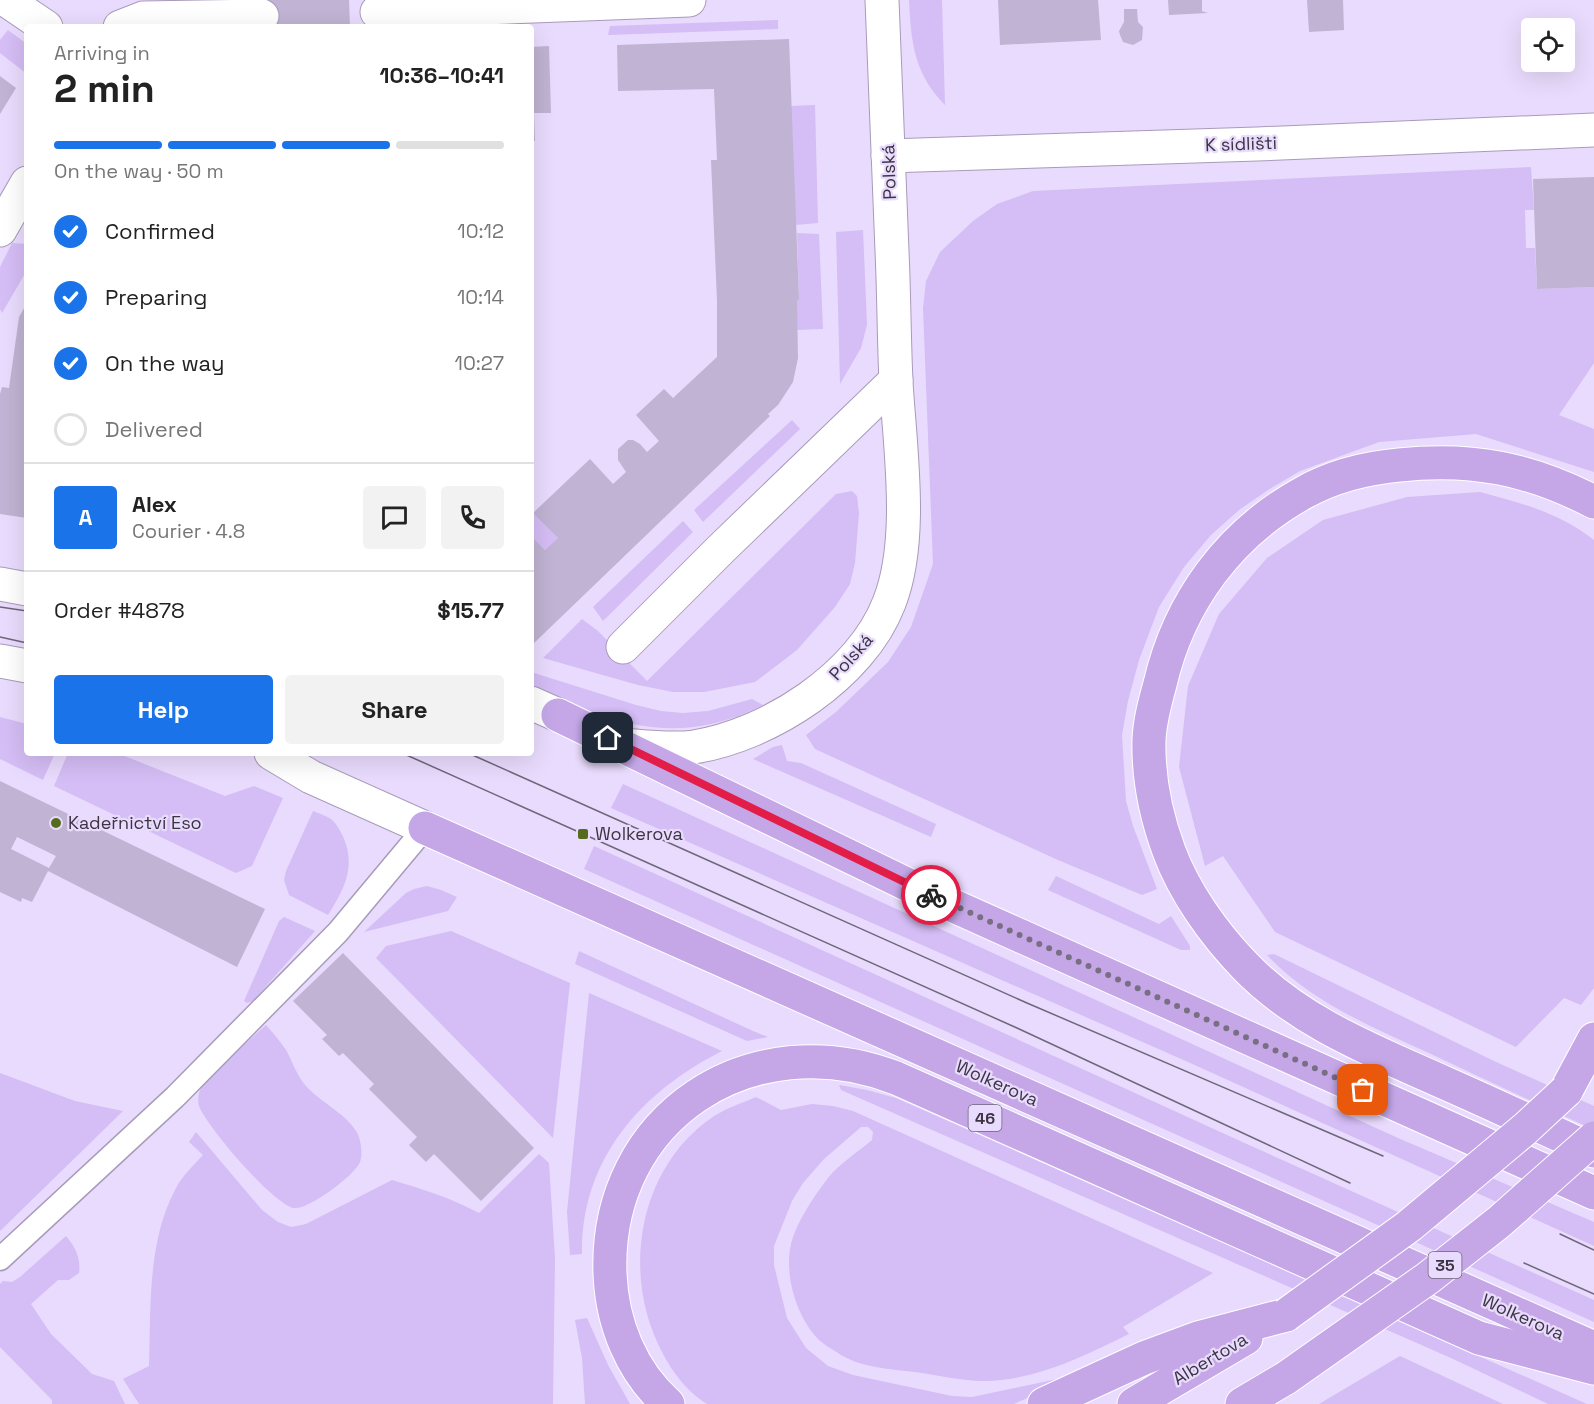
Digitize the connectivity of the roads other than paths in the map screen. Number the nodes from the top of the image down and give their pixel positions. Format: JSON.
{"nodes":[{"id":1,"x":6,"y":0,"type":"edge"},
{"id":2,"x":689,"y":0,"type":"edge"},
{"id":3,"x":882,"y":0,"type":"edge"},
{"id":4,"x":171,"y":9,"type":"edge"},
{"id":5,"x":377,"y":12,"type":"dead end"},
{"id":6,"x":262,"y":16,"type":"dead end"},
{"id":7,"x":42,"y":24,"type":"edge"},
{"id":8,"x":128,"y":24,"type":"edge"},
{"id":9,"x":1594,"y":130,"type":"edge"},
{"id":10,"x":888,"y":156,"type":"junction"},
{"id":11,"x":24,"y":188,"type":"edge"},
{"id":12,"x":0,"y":230,"type":"edge"},
{"id":13,"x":896,"y":380,"type":"junction"},
{"id":14,"x":1594,"y":502,"type":"edge"},
{"id":15,"x":0,"y":584,"type":"edge"},
{"id":16,"x":24,"y":588,"type":"edge"},
{"id":17,"x":623,"y":647,"type":"dead end"},
{"id":18,"x":0,"y":661,"type":"edge"},
{"id":19,"x":24,"y":665,"type":"edge"},
{"id":20,"x":544,"y":709,"type":"edge"},
{"id":21,"x":624,"y":745,"type":"junction"},
{"id":22,"x":276,"y":756,"type":"edge"},
{"id":23,"x":425,"y":828,"type":"junction"},
{"id":24,"x":1594,"y":1039,"type":"edge"},
{"id":25,"x":1594,"y":1064,"type":"edge"},
{"id":26,"x":1566,"y":1091,"type":"junction"},
{"id":27,"x":1594,"y":1138,"type":"edge"},
{"id":28,"x":1594,"y":1151,"type":"edge"},
{"id":29,"x":1594,"y":1193,"type":"edge"},
{"id":30,"x":0,"y":1259,"type":"edge"},
{"id":31,"x":1211,"y":1344,"type":"junction"},
{"id":32,"x":1594,"y":1348,"type":"edge"},
{"id":33,"x":1594,"y":1368,"type":"edge"},
{"id":34,"x":668,"y":1404,"type":"edge"},
{"id":35,"x":1044,"y":1404,"type":"edge"},
{"id":36,"x":1134,"y":1404,"type":"edge"},
{"id":37,"x":1242,"y":1404,"type":"edge"}],
"edges":[{"from":1,"to":7,"type":"street"},
{"from":2,"to":5,"type":"street"},
{"from":3,"to":10,"type":"street","name":"Polská"},
{"from":4,"to":6,"type":"street"},
{"from":4,"to":8,"type":"street"},
{"from":9,"to":10,"type":"street","name":"K sídlišti"},
{"from":10,"to":13,"type":"street","name":"Polská"},
{"from":11,"to":12,"type":"street"},
{"from":13,"to":17,"type":"street"},
{"from":13,"to":21,"type":"street","name":"Polská"},
{"from":14,"to":28,"type":"main road"},
{"from":15,"to":16,"type":"street"},
{"from":18,"to":19,"type":"street"},
{"from":20,"to":21,"type":"main road"},
{"from":21,"to":29,"type":"main road"},
{"from":22,"to":23,"type":"street","name":"Wolkerova"},
{"from":23,"to":30,"type":"lane"},
{"from":23,"to":32,"type":"main road","name":"Wolkerova","number":"46"},
{"from":24,"to":26,"type":"main road"},
{"from":25,"to":26,"type":"main road"},
{"from":26,"to":31,"type":"main road","bridge":true},
{"from":27,"to":37,"type":"main road","number":"35","bridge":true},
{"from":31,"to":35,"type":"main road"},
{"from":31,"to":36,"type":"main road","name":"Albertova"},
{"from":33,"to":34,"type":"main road","number":"46"}]}
